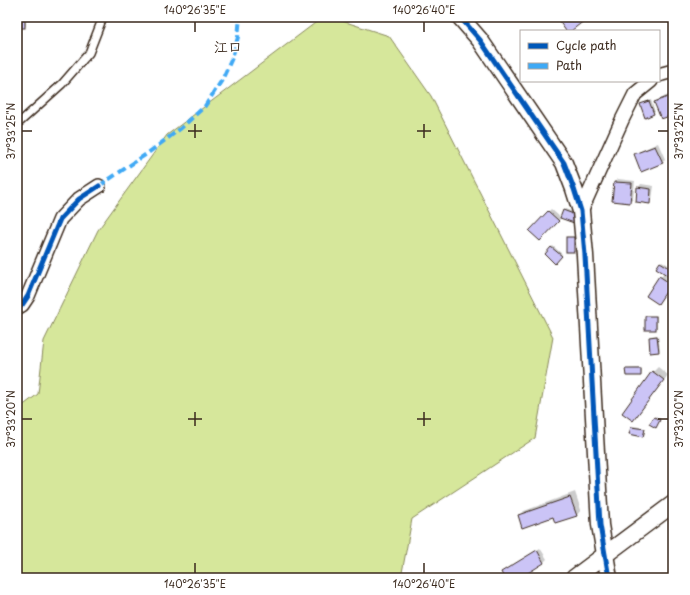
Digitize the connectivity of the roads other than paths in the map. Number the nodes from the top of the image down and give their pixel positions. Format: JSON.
{"nodes":[{"id":1,"x":103,"y":17,"type":"edge"},
{"id":2,"x":460,"y":17,"type":"edge"},
{"id":3,"x":673,"y":71,"type":"edge"},
{"id":4,"x":660,"y":75,"type":"edge"},
{"id":5,"x":645,"y":82,"type":"edge"},
{"id":6,"x":17,"y":123,"type":"edge"},
{"id":7,"x":99,"y":186,"type":"dead end"},
{"id":8,"x":581,"y":211,"type":"junction"},
{"id":9,"x":17,"y":308,"type":"edge"},
{"id":10,"x":673,"y":504,"type":"edge"},
{"id":11,"x":605,"y":555,"type":"junction"},
{"id":12,"x":574,"y":578,"type":"edge"},
{"id":13,"x":609,"y":578,"type":"edge"}],
"edges":[{"from":1,"to":6,"type":"lane"},
{"from":2,"to":8,"type":"street"},
{"from":3,"to":4,"type":"street"},
{"from":5,"to":8,"type":"street"},
{"from":7,"to":9,"type":"street"},
{"from":8,"to":11,"type":"street"},
{"from":10,"to":11,"type":"street"},
{"from":11,"to":12,"type":"street"},
{"from":11,"to":13,"type":"street"}]}
